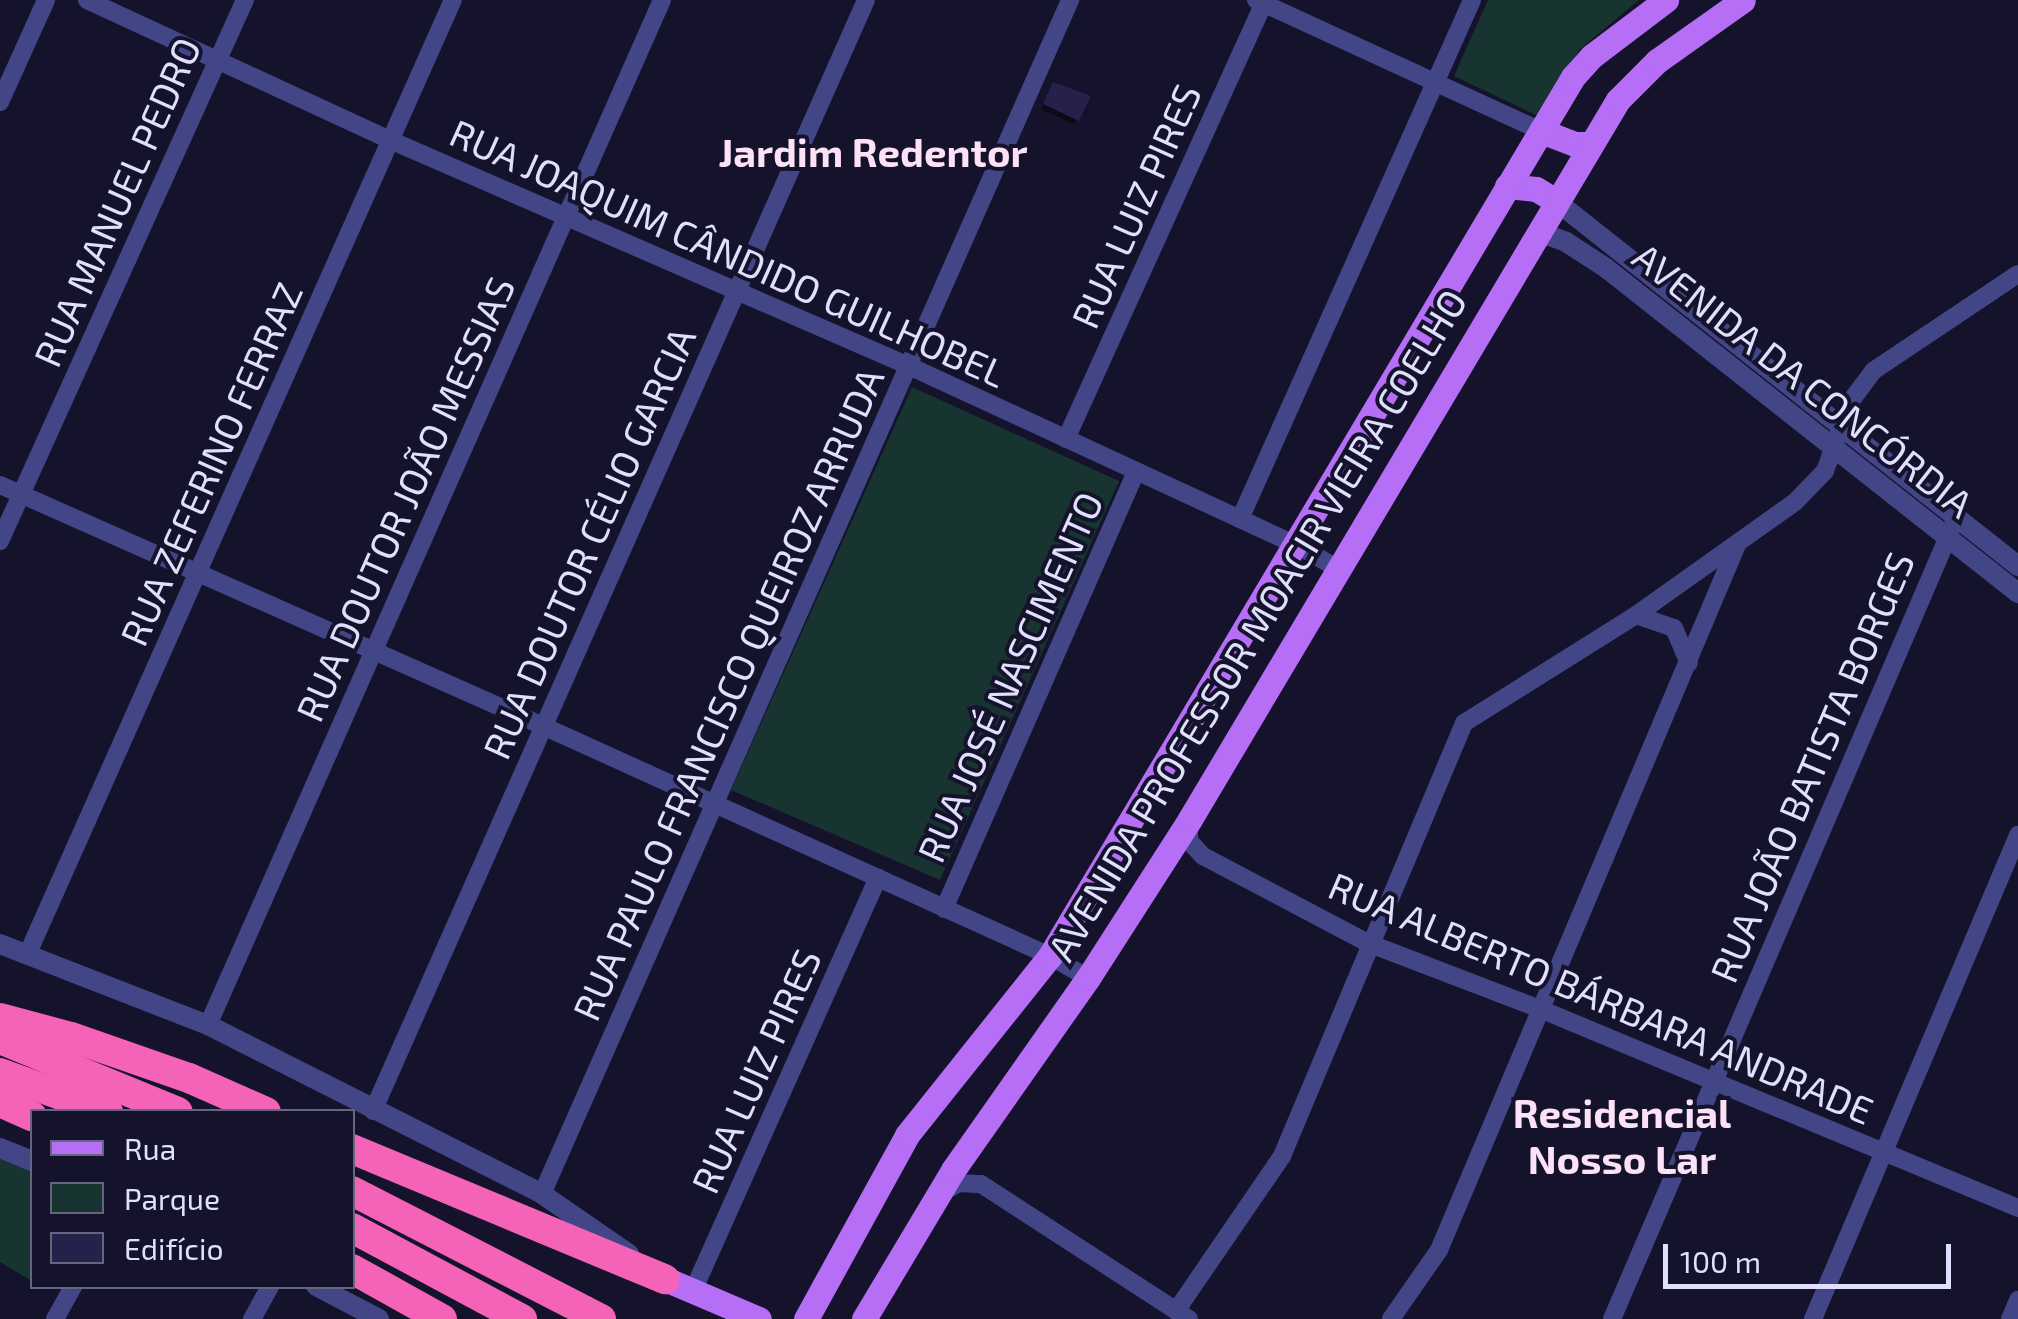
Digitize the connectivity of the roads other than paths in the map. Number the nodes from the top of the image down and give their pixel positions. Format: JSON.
{"nodes":[{"id":1,"x":46,"y":0,"type":"edge"},
{"id":2,"x":87,"y":0,"type":"edge"},
{"id":3,"x":244,"y":0,"type":"edge"},
{"id":4,"x":453,"y":0,"type":"edge"},
{"id":5,"x":662,"y":0,"type":"edge"},
{"id":6,"x":866,"y":0,"type":"edge"},
{"id":7,"x":1070,"y":0,"type":"edge"},
{"id":8,"x":1472,"y":0,"type":"edge"},
{"id":9,"x":1666,"y":0,"type":"edge"},
{"id":10,"x":1743,"y":0,"type":"edge"},
{"id":11,"x":1261,"y":1,"type":"edge"},
{"id":12,"x":218,"y":59,"type":"junction"},
{"id":13,"x":1437,"y":84,"type":"junction"},
{"id":14,"x":0,"y":102,"type":"edge"},
{"id":15,"x":1541,"y":131,"type":"junction"},
{"id":16,"x":390,"y":140,"type":"junction"},
{"id":17,"x":1589,"y":144,"type":"junction"},
{"id":18,"x":1507,"y":186,"type":"junction"},
{"id":19,"x":1556,"y":201,"type":"junction"},
{"id":20,"x":566,"y":217,"type":"junction"},
{"id":21,"x":1539,"y":232,"type":"junction"},
{"id":22,"x":2018,"y":274,"type":"edge"},
{"id":23,"x":736,"y":292,"type":"junction"},
{"id":24,"x":908,"y":366,"type":"junction"},
{"id":25,"x":1842,"y":426,"type":"junction"},
{"id":26,"x":1066,"y":439,"type":"junction"},
{"id":27,"x":1836,"y":449,"type":"junction"},
{"id":28,"x":1136,"y":470,"type":"junction"},
{"id":29,"x":0,"y":485,"type":"edge"},
{"id":30,"x":21,"y":494,"type":"junction"},
{"id":31,"x":1956,"y":518,"type":"junction"},
{"id":32,"x":1240,"y":519,"type":"junction"},
{"id":33,"x":1946,"y":539,"type":"junction"},
{"id":34,"x":0,"y":541,"type":"edge"},
{"id":35,"x":1738,"y":543,"type":"junction"},
{"id":36,"x":1297,"y":545,"type":"junction"},
{"id":37,"x":2018,"y":566,"type":"edge"},
{"id":38,"x":1340,"y":570,"type":"junction"},
{"id":39,"x":197,"y":574,"type":"junction"},
{"id":40,"x":2018,"y":593,"type":"edge"},
{"id":41,"x":1636,"y":615,"type":"junction"},
{"id":42,"x":374,"y":651,"type":"junction"},
{"id":43,"x":1689,"y":664,"type":"junction"},
{"id":44,"x":544,"y":726,"type":"junction"},
{"id":45,"x":715,"y":804,"type":"junction"},
{"id":46,"x":1190,"y":819,"type":"junction"},
{"id":47,"x":2018,"y":835,"type":"edge"},
{"id":48,"x":878,"y":878,"type":"junction"},
{"id":49,"x":944,"y":909,"type":"junction"},
{"id":50,"x":1368,"y":943,"type":"junction"},
{"id":51,"x":0,"y":944,"type":"edge"},
{"id":52,"x":28,"y":954,"type":"junction"},
{"id":53,"x":1050,"y":956,"type":"junction"},
{"id":54,"x":1088,"y":978,"type":"junction"},
{"id":55,"x":1540,"y":1009,"type":"junction"},
{"id":56,"x":0,"y":1018,"type":"edge"},
{"id":57,"x":208,"y":1025,"type":"junction"},
{"id":58,"x":0,"y":1039,"type":"edge"},
{"id":59,"x":0,"y":1073,"type":"edge"},
{"id":60,"x":1712,"y":1080,"type":"junction"},
{"id":61,"x":0,"y":1102,"type":"edge"},
{"id":62,"x":100,"y":1109,"type":"edge"},
{"id":63,"x":171,"y":1109,"type":"edge"},
{"id":64,"x":259,"y":1109,"type":"edge"},
{"id":65,"x":373,"y":1112,"type":"junction"},
{"id":66,"x":30,"y":1115,"type":"edge"},
{"id":67,"x":0,"y":1148,"type":"edge"},
{"id":68,"x":355,"y":1150,"type":"edge"},
{"id":69,"x":1883,"y":1152,"type":"junction"},
{"id":70,"x":30,"y":1160,"type":"edge"},
{"id":71,"x":355,"y":1193,"type":"edge"},
{"id":72,"x":542,"y":1194,"type":"junction"},
{"id":73,"x":938,"y":1194,"type":"junction"},
{"id":74,"x":2018,"y":1208,"type":"edge"},
{"id":75,"x":355,"y":1230,"type":"edge"},
{"id":76,"x":355,"y":1271,"type":"edge"},
{"id":77,"x":679,"y":1285,"type":"junction"},
{"id":78,"x":70,"y":1289,"type":"edge"},
{"id":79,"x":268,"y":1289,"type":"edge"},
{"id":80,"x":322,"y":1289,"type":"edge"},
{"id":81,"x":2018,"y":1300,"type":"edge"},
{"id":82,"x":1182,"y":1315,"type":"edge"},
{"id":83,"x":54,"y":1319,"type":"edge"},
{"id":84,"x":252,"y":1319,"type":"edge"},
{"id":85,"x":379,"y":1319,"type":"edge"},
{"id":86,"x":442,"y":1319,"type":"edge"},
{"id":87,"x":522,"y":1319,"type":"edge"},
{"id":88,"x":601,"y":1319,"type":"edge"},
{"id":89,"x":759,"y":1319,"type":"edge"},
{"id":90,"x":806,"y":1319,"type":"edge"},
{"id":91,"x":864,"y":1319,"type":"edge"},
{"id":92,"x":1391,"y":1319,"type":"edge"},
{"id":93,"x":1612,"y":1319,"type":"edge"},
{"id":94,"x":1813,"y":1319,"type":"edge"},
{"id":95,"x":2010,"y":1319,"type":"edge"}],
"edges":[{"from":1,"to":14,"type":"street"},
{"from":2,"to":12,"type":"street","name":"RUA JOAQUIM CÂNDIDO GUILHOBEL"},
{"from":3,"to":12,"type":"street","name":"RUA MANUEL PEDRO"},
{"from":4,"to":16,"type":"street","name":"RUA ZEFERINO FERRAZ"},
{"from":5,"to":20,"type":"street","name":"RUA DOUTOR JOÃO MESSIAS"},
{"from":6,"to":23,"type":"street","name":"RUA DOUTOR CÉLIO GARCIA"},
{"from":7,"to":24,"type":"street","name":"RUA PAULO FRANCISCO QUEIROZ ARRUDA"},
{"from":8,"to":13,"type":"street"},
{"from":9,"to":15,"type":"main road","name":"AVENIDA PROFESSOR MOACIR VIEIRA COELHO"},
{"from":10,"to":17,"type":"main road","name":"AVENIDA PROFESSOR MOACIR VIEIRA COELHO"},
{"from":11,"to":13,"type":"street"},
{"from":11,"to":26,"type":"street","name":"RUA LUIZ PIRES"},
{"from":12,"to":16,"type":"street","name":"RUA JOAQUIM CÂNDIDO GUILHOBEL"},
{"from":12,"to":30,"type":"street","name":"RUA MANUEL PEDRO"},
{"from":13,"to":15,"type":"street"},
{"from":13,"to":32,"type":"street"},
{"from":15,"to":17,"type":"main road"},
{"from":15,"to":18,"type":"main road","name":"AVENIDA PROFESSOR MOACIR VIEIRA COELHO"},
{"from":16,"to":20,"type":"street","name":"RUA JOAQUIM CÂNDIDO GUILHOBEL"},
{"from":16,"to":39,"type":"street","name":"RUA ZEFERINO FERRAZ"},
{"from":17,"to":19,"type":"main road","name":"AVENIDA PROFESSOR MOACIR VIEIRA COELHO"},
{"from":18,"to":19,"type":"main road"},
{"from":18,"to":36,"type":"main road","name":"AVENIDA PROFESSOR MOACIR VIEIRA COELHO"},
{"from":19,"to":21,"type":"main road","name":"AVENIDA PROFESSOR MOACIR VIEIRA COELHO"},
{"from":19,"to":25,"type":"street","name":"AVENIDA DA CONCÓRDIA"},
{"from":20,"to":23,"type":"street","name":"RUA JOAQUIM CÂNDIDO GUILHOBEL"},
{"from":20,"to":42,"type":"street","name":"RUA DOUTOR JOÃO MESSIAS"},
{"from":21,"to":27,"type":"street","name":"AVENIDA DA CONCÓRDIA"},
{"from":21,"to":38,"type":"main road","name":"AVENIDA PROFESSOR MOACIR VIEIRA COELHO"},
{"from":22,"to":25,"type":"street"},
{"from":23,"to":24,"type":"street","name":"RUA JOAQUIM CÂNDIDO GUILHOBEL"},
{"from":23,"to":44,"type":"street","name":"RUA DOUTOR CÉLIO GARCIA"},
{"from":24,"to":26,"type":"street","name":"RUA JOAQUIM CÂNDIDO GUILHOBEL"},
{"from":24,"to":45,"type":"street","name":"RUA PAULO FRANCISCO QUEIROZ ARRUDA"},
{"from":25,"to":27,"type":"street"},
{"from":25,"to":31,"type":"street","name":"AVENIDA DA CONCÓRDIA"},
{"from":26,"to":28,"type":"street","name":"RUA JOAQUIM CÂNDIDO GUILHOBEL"},
{"from":27,"to":33,"type":"street","name":"AVENIDA DA CONCÓRDIA"},
{"from":27,"to":35,"type":"street"},
{"from":28,"to":32,"type":"street","name":"RUA JOAQUIM CÂNDIDO GUILHOBEL"},
{"from":28,"to":49,"type":"street","name":"RUA JOSÉ NASCIMENTO"},
{"from":29,"to":30,"type":"street"},
{"from":30,"to":34,"type":"street","name":"RUA MANUEL PEDRO"},
{"from":30,"to":39,"type":"street"},
{"from":31,"to":33,"type":"street","name":"RUA JOÃO BATISTA BORGES"},
{"from":31,"to":37,"type":"street","name":"AVENIDA DA CONCÓRDIA"},
{"from":32,"to":36,"type":"street","name":"RUA JOAQUIM CÂNDIDO GUILHOBEL"},
{"from":33,"to":40,"type":"street","name":"AVENIDA DA CONCÓRDIA"},
{"from":33,"to":60,"type":"street","name":"RUA JOÃO BATISTA BORGES"},
{"from":35,"to":41,"type":"street"},
{"from":35,"to":43,"type":"street"},
{"from":36,"to":38,"type":"street","name":"RUA JOAQUIM CÂNDIDO GUILHOBEL"},
{"from":36,"to":53,"type":"main road","name":"AVENIDA PROFESSOR MOACIR VIEIRA COELHO"},
{"from":38,"to":46,"type":"main road","name":"AVENIDA PROFESSOR MOACIR VIEIRA COELHO"},
{"from":39,"to":42,"type":"street"},
{"from":39,"to":52,"type":"street","name":"RUA ZEFERINO FERRAZ"},
{"from":41,"to":43,"type":"street"},
{"from":41,"to":50,"type":"street"},
{"from":42,"to":44,"type":"street"},
{"from":42,"to":57,"type":"street","name":"RUA DOUTOR JOÃO MESSIAS"},
{"from":43,"to":55,"type":"street"},
{"from":44,"to":45,"type":"street"},
{"from":44,"to":65,"type":"street","name":"RUA DOUTOR CÉLIO GARCIA"},
{"from":45,"to":48,"type":"street"},
{"from":45,"to":72,"type":"street","name":"RUA PAULO FRANCISCO QUEIROZ ARRUDA"},
{"from":46,"to":50,"type":"street","name":"RUA ALBERTO BÁRBARA ANDRADE"},
{"from":46,"to":54,"type":"main road","name":"AVENIDA PROFESSOR MOACIR VIEIRA COELHO"},
{"from":47,"to":69,"type":"street"},
{"from":48,"to":49,"type":"street"},
{"from":48,"to":77,"type":"street","name":"RUA LUIZ PIRES"},
{"from":49,"to":53,"type":"street"},
{"from":50,"to":55,"type":"street","name":"RUA ALBERTO BÁRBARA ANDRADE"},
{"from":50,"to":82,"type":"street"},
{"from":51,"to":52,"type":"street"},
{"from":52,"to":57,"type":"street"},
{"from":53,"to":54,"type":"street"},
{"from":53,"to":90,"type":"main road","name":"AVENIDA PROFESSOR MOACIR VIEIRA COELHO"},
{"from":54,"to":73,"type":"main road","name":"AVENIDA PROFESSOR MOACIR VIEIRA COELHO"},
{"from":55,"to":60,"type":"street","name":"RUA ALBERTO BÁRBARA ANDRADE"},
{"from":55,"to":92,"type":"street"},
{"from":56,"to":64,"type":"highway"},
{"from":57,"to":65,"type":"street"},
{"from":58,"to":63,"type":"highway"},
{"from":59,"to":62,"type":"highway"},
{"from":60,"to":69,"type":"street","name":"RUA ALBERTO BÁRBARA ANDRADE"},
{"from":60,"to":93,"type":"street","name":"RUA JOÃO BATISTA BORGES"},
{"from":61,"to":66,"type":"highway"},
{"from":65,"to":72,"type":"street"},
{"from":67,"to":70,"type":"street"},
{"from":68,"to":77,"type":"highway"},
{"from":69,"to":74,"type":"street","name":"RUA ALBERTO BÁRBARA ANDRADE"},
{"from":69,"to":94,"type":"street"},
{"from":71,"to":88,"type":"highway"},
{"from":72,"to":77,"type":"street"},
{"from":73,"to":82,"type":"street"},
{"from":73,"to":91,"type":"main road","name":"AVENIDA PROFESSOR MOACIR VIEIRA COELHO"},
{"from":75,"to":87,"type":"highway"},
{"from":76,"to":86,"type":"highway"},
{"from":77,"to":89,"type":"main road"},
{"from":78,"to":83,"type":"street"},
{"from":79,"to":84,"type":"street"},
{"from":80,"to":85,"type":"street"},
{"from":81,"to":95,"type":"street"}]}
